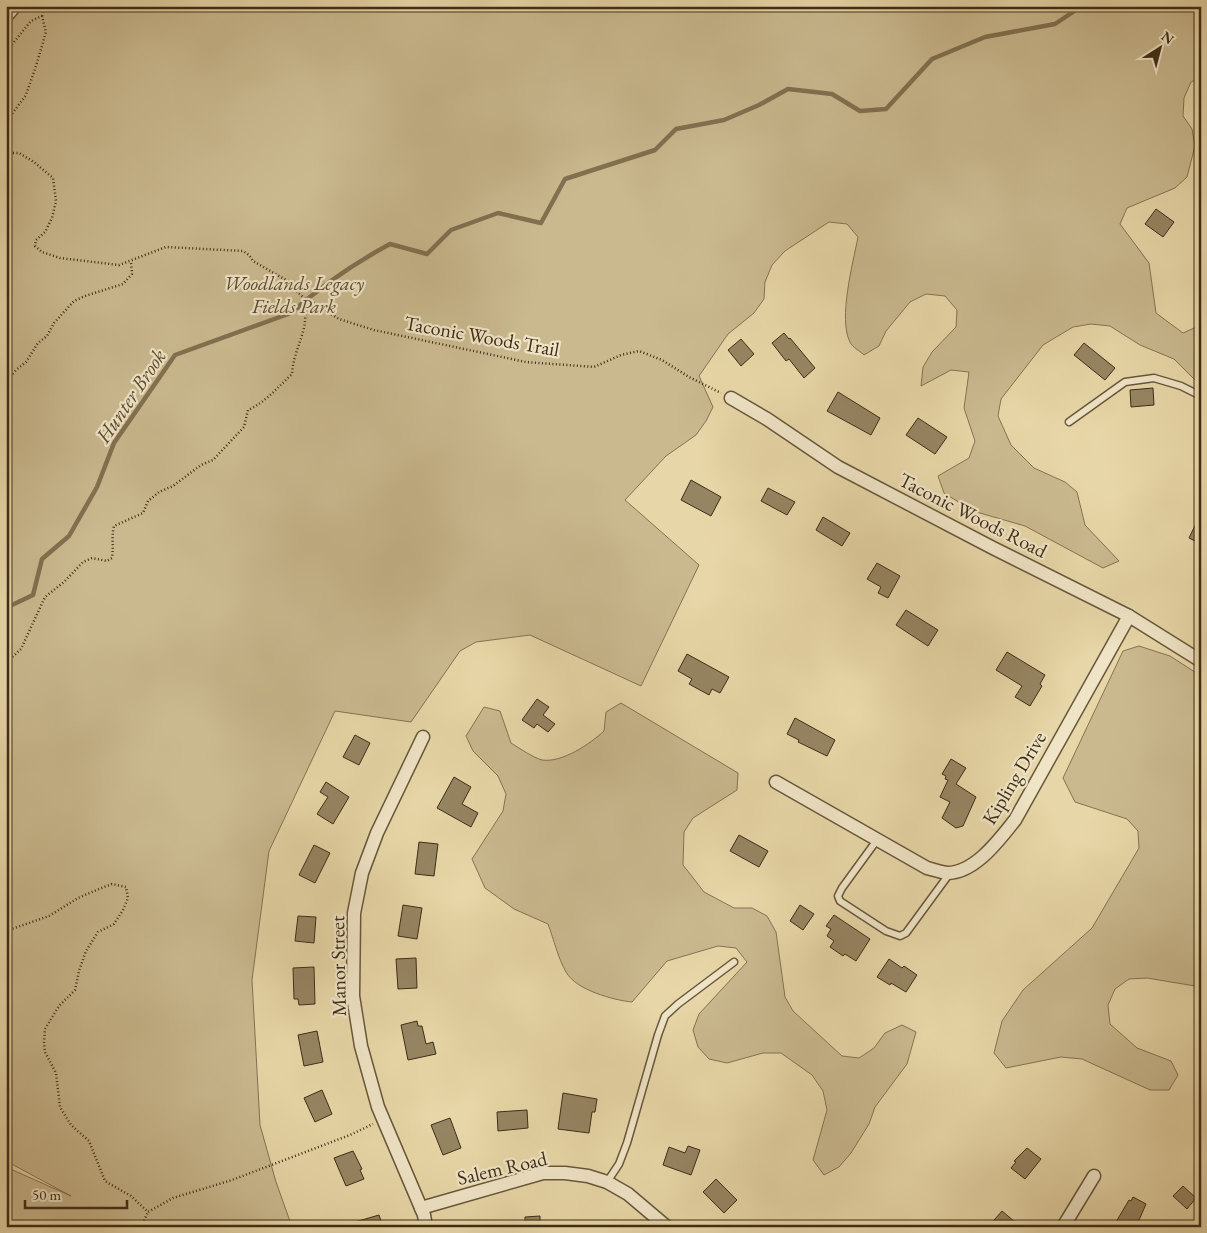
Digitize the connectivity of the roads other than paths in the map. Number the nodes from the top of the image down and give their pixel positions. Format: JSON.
{"nodes":[{"id":1,"x":19,"y":6,"type":"edge"},
{"id":2,"x":6,"y":21,"type":"edge"},
{"id":3,"x":1201,"y":396,"type":"edge"},
{"id":4,"x":731,"y":398,"type":"road end"},
{"id":5,"x":1069,"y":422,"type":"dead end"},
{"id":6,"x":1129,"y":616,"type":"junction"},
{"id":7,"x":1201,"y":660,"type":"edge"},
{"id":8,"x":423,"y":737,"type":"dead end"},
{"id":9,"x":776,"y":782,"type":"dead end"},
{"id":10,"x":878,"y":840,"type":"junction"},
{"id":11,"x":951,"y":872,"type":"junction"},
{"id":12,"x":734,"y":962,"type":"dead end"},
{"id":13,"x":1094,"y":1176,"type":"dead end"},
{"id":14,"x":607,"y":1182,"type":"junction"},
{"id":15,"x":420,"y":1208,"type":"junction"},
{"id":16,"x":426,"y":1227,"type":"edge"},
{"id":17,"x":668,"y":1227,"type":"edge"},
{"id":18,"x":1063,"y":1227,"type":"edge"}],
"edges":[{"from":1,"to":2,"type":"lane"},
{"from":3,"to":5,"type":"lane"},
{"from":4,"to":6,"type":"street","name":"Taconic Woods Road"},
{"from":6,"to":7,"type":"street","name":"Taconic Woods Road"},
{"from":6,"to":11,"type":"street","name":"Kipling Drive"},
{"from":8,"to":15,"type":"street","name":"Manor Street"},
{"from":9,"to":10,"type":"street"},
{"from":10,"to":11,"type":"street"},
{"from":10,"to":11,"type":"lane"},
{"from":12,"to":14,"type":"lane"},
{"from":13,"to":18,"type":"street"},
{"from":14,"to":15,"type":"street","name":"Salem Road"},
{"from":14,"to":17,"type":"street","name":"Salem Road"},
{"from":15,"to":16,"type":"street","name":"Manor Street"}]}
